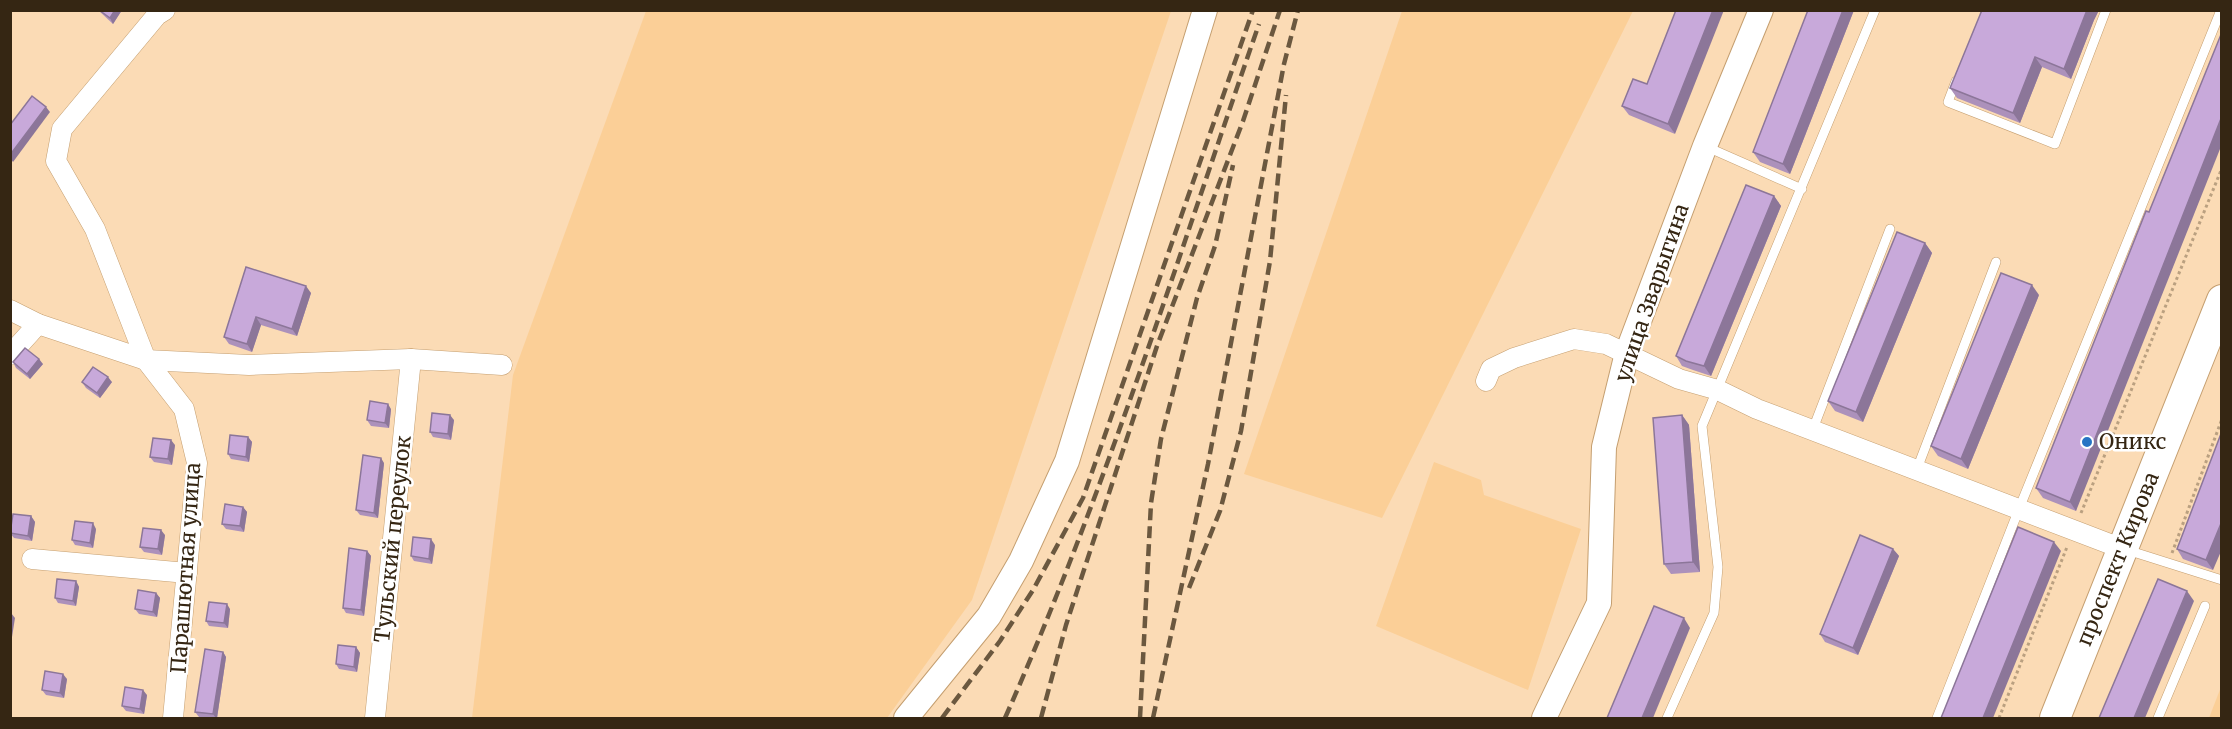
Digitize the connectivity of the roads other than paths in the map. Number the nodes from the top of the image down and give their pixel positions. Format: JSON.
{"nodes":[{"id":1,"x":165,"y":10,"type":"edge"},
{"id":2,"x":1205,"y":10,"type":"edge"},
{"id":3,"x":1761,"y":10,"type":"edge"},
{"id":4,"x":1875,"y":10,"type":"edge"},
{"id":5,"x":2106,"y":10,"type":"edge"},
{"id":6,"x":2221,"y":10,"type":"edge"},
{"id":7,"x":1960,"y":71,"type":"edge"},
{"id":8,"x":1705,"y":146,"type":"junction"},
{"id":9,"x":1802,"y":189,"type":"junction"},
{"id":10,"x":1890,"y":229,"type":"dead end"},
{"id":11,"x":1996,"y":262,"type":"dead end"},
{"id":12,"x":2222,"y":300,"type":"edge"},
{"id":13,"x":10,"y":310,"type":"edge"},
{"id":14,"x":38,"y":324,"type":"junction"},
{"id":15,"x":1627,"y":353,"type":"junction"},
{"id":16,"x":10,"y":355,"type":"edge"},
{"id":17,"x":411,"y":359,"type":"junction"},
{"id":18,"x":146,"y":360,"type":"junction"},
{"id":19,"x":502,"y":365,"type":"dead end"},
{"id":20,"x":1486,"y":381,"type":"dead end"},
{"id":21,"x":1718,"y":390,"type":"junction"},
{"id":22,"x":1813,"y":429,"type":"junction"},
{"id":23,"x":1917,"y":470,"type":"junction"},
{"id":24,"x":2019,"y":509,"type":"junction"},
{"id":25,"x":2123,"y":549,"type":"junction"},
{"id":26,"x":32,"y":559,"type":"dead end"},
{"id":27,"x":187,"y":573,"type":"junction"},
{"id":28,"x":2222,"y":580,"type":"edge"},
{"id":29,"x":2205,"y":606,"type":"dead end"},
{"id":30,"x":173,"y":718,"type":"edge"},
{"id":31,"x":375,"y":718,"type":"edge"},
{"id":32,"x":906,"y":718,"type":"edge"},
{"id":33,"x":1544,"y":718,"type":"edge"},
{"id":34,"x":1667,"y":718,"type":"edge"},
{"id":35,"x":1937,"y":718,"type":"edge"},
{"id":36,"x":2055,"y":718,"type":"edge"},
{"id":37,"x":2158,"y":718,"type":"edge"}],
"edges":[{"from":1,"to":18,"type":"street","name":"Парашютная улица"},
{"from":2,"to":32,"type":"street"},
{"from":3,"to":8,"type":"street","name":"улица Зварыгина"},
{"from":4,"to":9,"type":"lane"},
{"from":5,"to":7,"type":"lane"},
{"from":6,"to":24,"type":"lane"},
{"from":8,"to":9,"type":"lane"},
{"from":8,"to":15,"type":"street","name":"улица Зварыгина"},
{"from":9,"to":21,"type":"lane"},
{"from":10,"to":22,"type":"lane"},
{"from":11,"to":23,"type":"lane"},
{"from":12,"to":25,"type":"main road","name":"проспект Кирова"},
{"from":13,"to":14,"type":"street"},
{"from":14,"to":16,"type":"street"},
{"from":14,"to":18,"type":"street"},
{"from":15,"to":20,"type":"street"},
{"from":15,"to":21,"type":"street"},
{"from":15,"to":33,"type":"street","name":"улица Зварыгина"},
{"from":17,"to":18,"type":"street"},
{"from":17,"to":19,"type":"street"},
{"from":17,"to":31,"type":"street","name":"Тульский переулок"},
{"from":18,"to":27,"type":"street","name":"Парашютная улица"},
{"from":21,"to":22,"type":"street"},
{"from":21,"to":34,"type":"lane"},
{"from":22,"to":23,"type":"street"},
{"from":23,"to":24,"type":"street"},
{"from":24,"to":25,"type":"street"},
{"from":24,"to":35,"type":"lane"},
{"from":25,"to":28,"type":"lane"},
{"from":25,"to":36,"type":"main road","name":"проспект Кирова"},
{"from":26,"to":27,"type":"street"},
{"from":27,"to":30,"type":"street","name":"Парашютная улица"},
{"from":29,"to":37,"type":"lane"}]}
